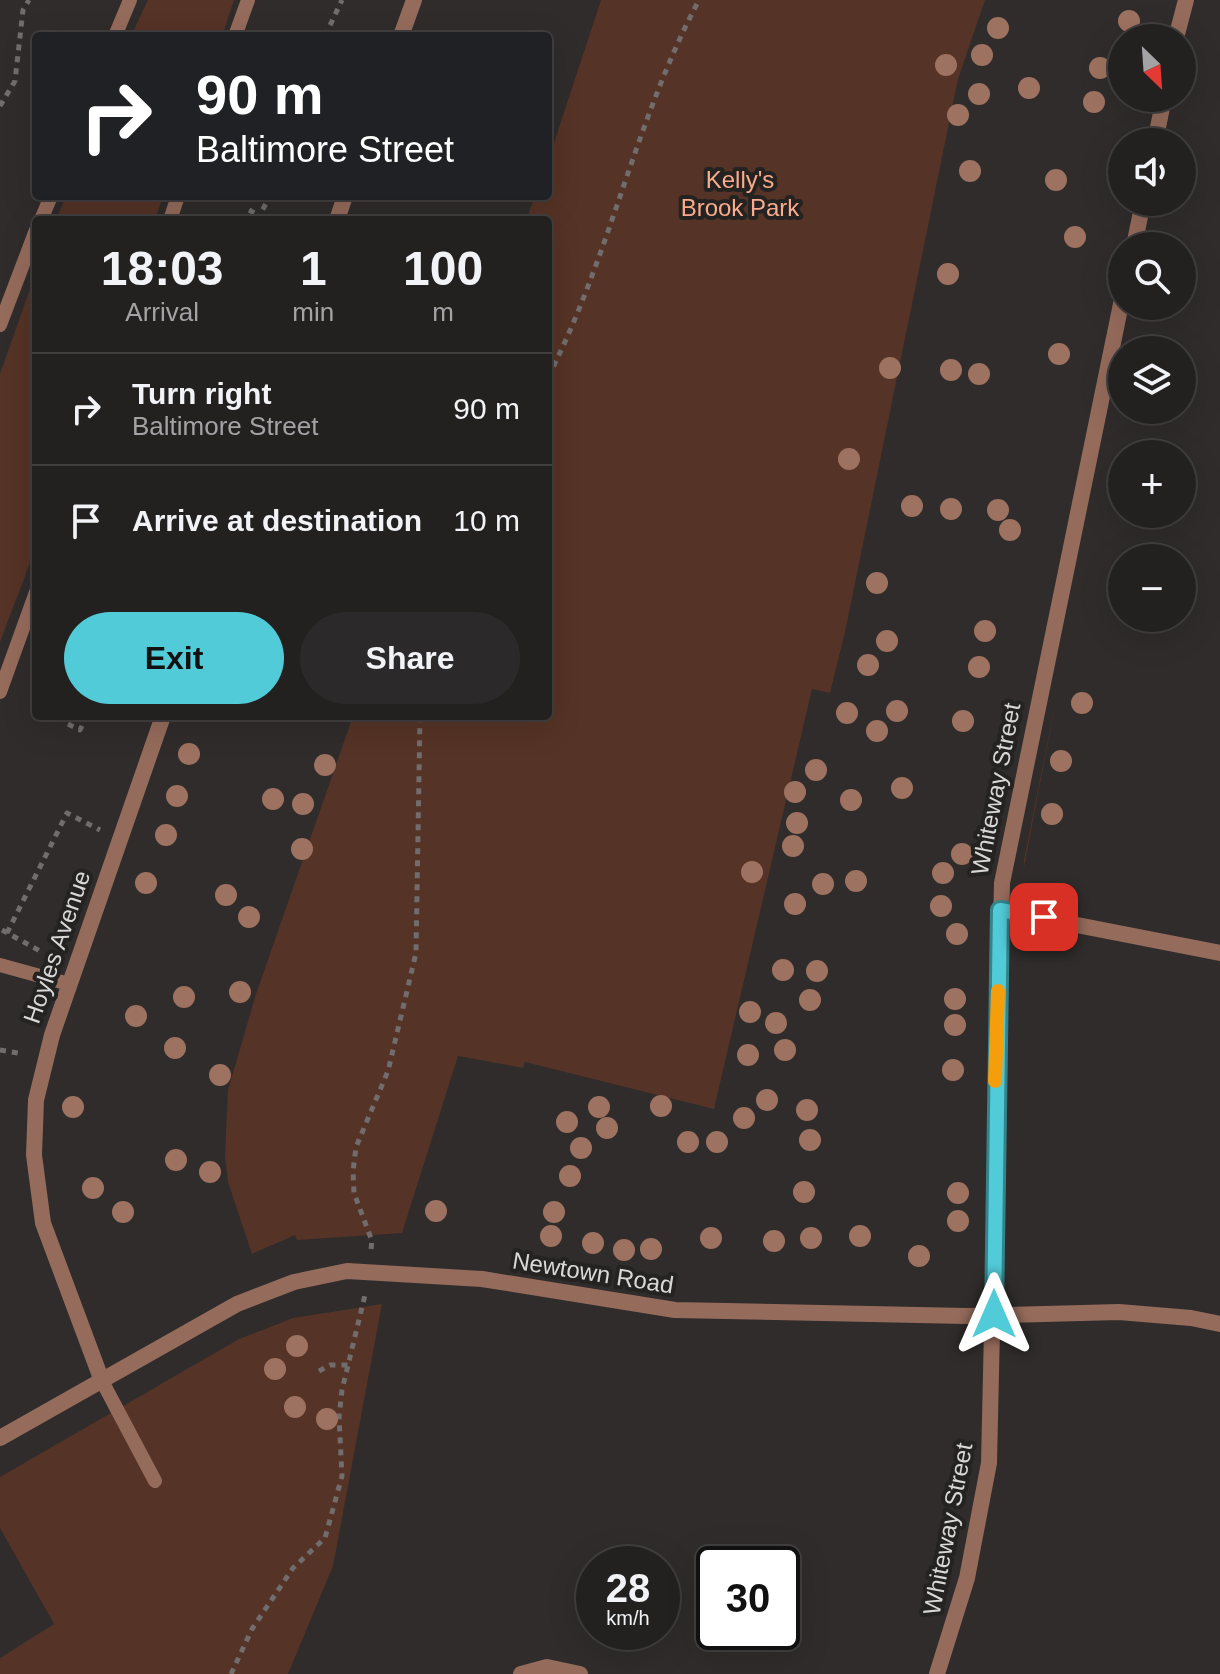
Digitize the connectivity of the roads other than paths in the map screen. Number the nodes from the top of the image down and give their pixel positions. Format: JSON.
{"nodes":[{"id":1,"x":130,"y":0,"type":"edge"},
{"id":2,"x":248,"y":0,"type":"edge"},
{"id":3,"x":414,"y":0,"type":"edge"},
{"id":4,"x":1186,"y":0,"type":"edge"},
{"id":5,"x":1180,"y":24,"type":"edge"},
{"id":6,"x":117,"y":32,"type":"edge"},
{"id":7,"x":236,"y":32,"type":"edge"},
{"id":8,"x":402,"y":32,"type":"edge"},
{"id":9,"x":32,"y":241,"type":"edge"},
{"id":10,"x":1118,"y":320,"type":"edge"},
{"id":11,"x":0,"y":325,"type":"edge"},
{"id":12,"x":32,"y":603,"type":"edge"},
{"id":13,"x":0,"y":692,"type":"edge"},
{"id":14,"x":162,"y":720,"type":"edge"},
{"id":15,"x":1000,"y":910,"type":"junction"},
{"id":16,"x":1220,"y":953,"type":"edge"},
{"id":17,"x":0,"y":965,"type":"edge"},
{"id":18,"x":69,"y":984,"type":"junction"},
{"id":19,"x":994,"y":1314,"type":"junction"},
{"id":20,"x":1220,"y":1324,"type":"edge"},
{"id":21,"x":102,"y":1381,"type":"junction"},
{"id":22,"x":0,"y":1438,"type":"edge"},
{"id":23,"x":155,"y":1481,"type":"dead end"},
{"id":24,"x":521,"y":1674,"type":"edge"},
{"id":25,"x":580,"y":1674,"type":"edge"},
{"id":26,"x":937,"y":1674,"type":"edge"}],
"edges":[{"from":1,"to":6,"type":"lane"},
{"from":2,"to":7,"type":"lane"},
{"from":3,"to":8,"type":"street"},
{"from":4,"to":5,"type":"street"},
{"from":9,"to":11,"type":"lane"},
{"from":10,"to":15,"type":"street","name":"Whiteway Street"},
{"from":12,"to":13,"type":"lane"},
{"from":14,"to":18,"type":"street","name":"Hoyles Avenue"},
{"from":15,"to":16,"type":"street"},
{"from":15,"to":19,"type":"street","name":"Whiteway Street"},
{"from":17,"to":18,"type":"lane"},
{"from":18,"to":21,"type":"street","name":"Hoyles Avenue"},
{"from":19,"to":20,"type":"street","name":"Newtown Road"},
{"from":19,"to":21,"type":"street","name":"Newtown Road"},
{"from":19,"to":26,"type":"street","name":"Whiteway Street"},
{"from":21,"to":22,"type":"street","name":"Newtown Road"},
{"from":21,"to":23,"type":"lane"},
{"from":24,"to":25,"type":"street"}]}
